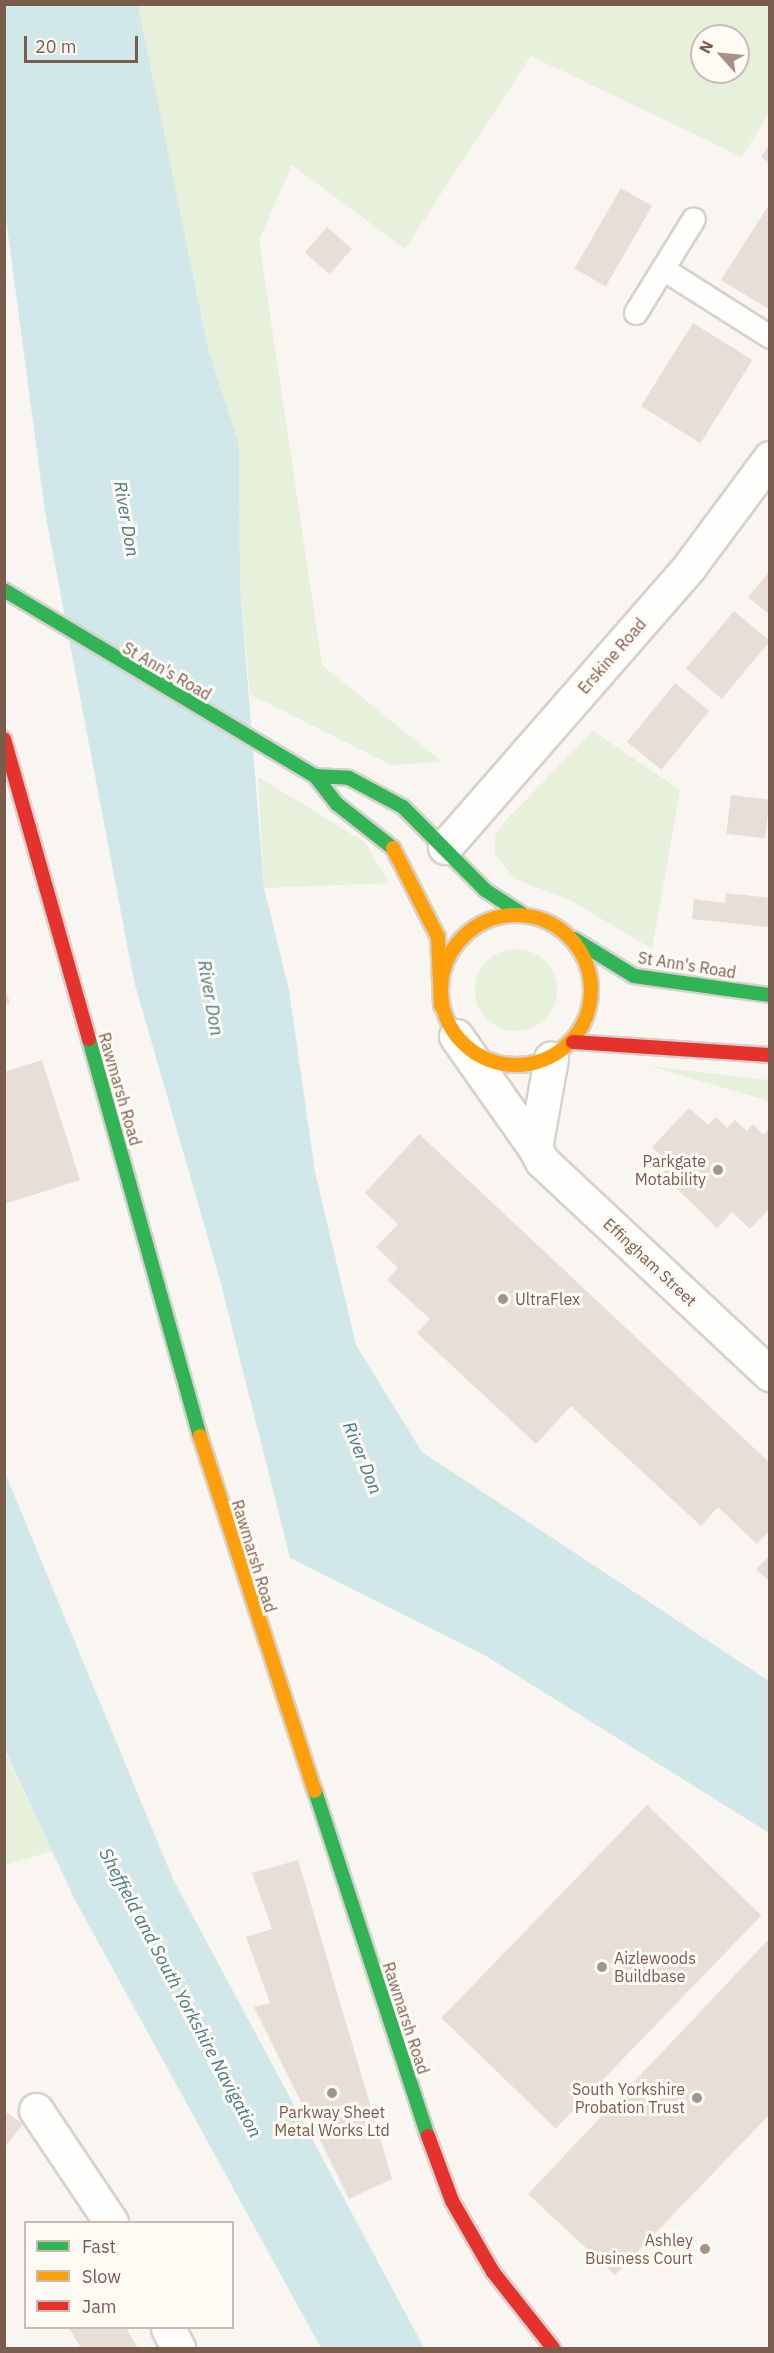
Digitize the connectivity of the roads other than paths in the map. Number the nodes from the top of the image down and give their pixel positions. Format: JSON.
{"nodes":[{"id":1,"x":694,"y":219,"type":"dead end"},
{"id":2,"x":663,"y":268,"type":"junction"},
{"id":3,"x":636,"y":313,"type":"dead end"},
{"id":4,"x":770,"y":337,"type":"edge"},
{"id":5,"x":770,"y":458,"type":"edge"},
{"id":6,"x":4,"y":590,"type":"edge"},
{"id":7,"x":4,"y":739,"type":"edge"},
{"id":8,"x":315,"y":776,"type":"junction"},
{"id":9,"x":445,"y":848,"type":"junction"},
{"id":10,"x":522,"y":914,"type":"junction"},
{"id":11,"x":573,"y":938,"type":"junction"},
{"id":12,"x":770,"y":995,"type":"edge"},
{"id":13,"x":441,"y":1006,"type":"junction"},
{"id":14,"x":456,"y":1036,"type":"junction"},
{"id":15,"x":562,"y":1050,"type":"junction"},
{"id":16,"x":770,"y":1055,"type":"edge"},
{"id":17,"x":535,"y":1148,"type":"junction"},
{"id":18,"x":770,"y":1374,"type":"edge"},
{"id":19,"x":36,"y":2110,"type":"dead end"},
{"id":20,"x":110,"y":2221,"type":"edge"},
{"id":21,"x":168,"y":2329,"type":"edge"},
{"id":22,"x":178,"y":2349,"type":"edge"},
{"id":23,"x":553,"y":2349,"type":"edge"}],
"edges":[{"from":1,"to":2,"type":"lane"},
{"from":2,"to":3,"type":"lane"},
{"from":2,"to":4,"type":"lane"},
{"from":5,"to":9,"type":"street","name":"Erskine Road"},
{"from":6,"to":8,"type":"main road","name":"St Ann's Road"},
{"from":7,"to":23,"type":"main road","name":"Rawmarsh Road"},
{"from":8,"to":9,"type":"main road","name":"St Ann's Road"},
{"from":8,"to":13,"type":"main road","name":"St Ann's Road"},
{"from":9,"to":10,"type":"main road","name":"St Ann's Road"},
{"from":10,"to":11,"type":"main road","name":"St Ann's Road"},
{"from":10,"to":13,"type":"main road","name":"St Ann's Road"},
{"from":11,"to":12,"type":"main road","name":"St Ann's Road"},
{"from":11,"to":15,"type":"main road","name":"St Ann's Road"},
{"from":13,"to":14,"type":"main road","name":"St Ann's Road"},
{"from":14,"to":15,"type":"main road","name":"St Ann's Road"},
{"from":14,"to":17,"type":"street","name":"Effingham Street"},
{"from":15,"to":16,"type":"main road","name":"St Ann's Road"},
{"from":15,"to":17,"type":"street"},
{"from":17,"to":18,"type":"street","name":"Effingham Street"},
{"from":19,"to":20,"type":"street"},
{"from":21,"to":22,"type":"street"}]}
